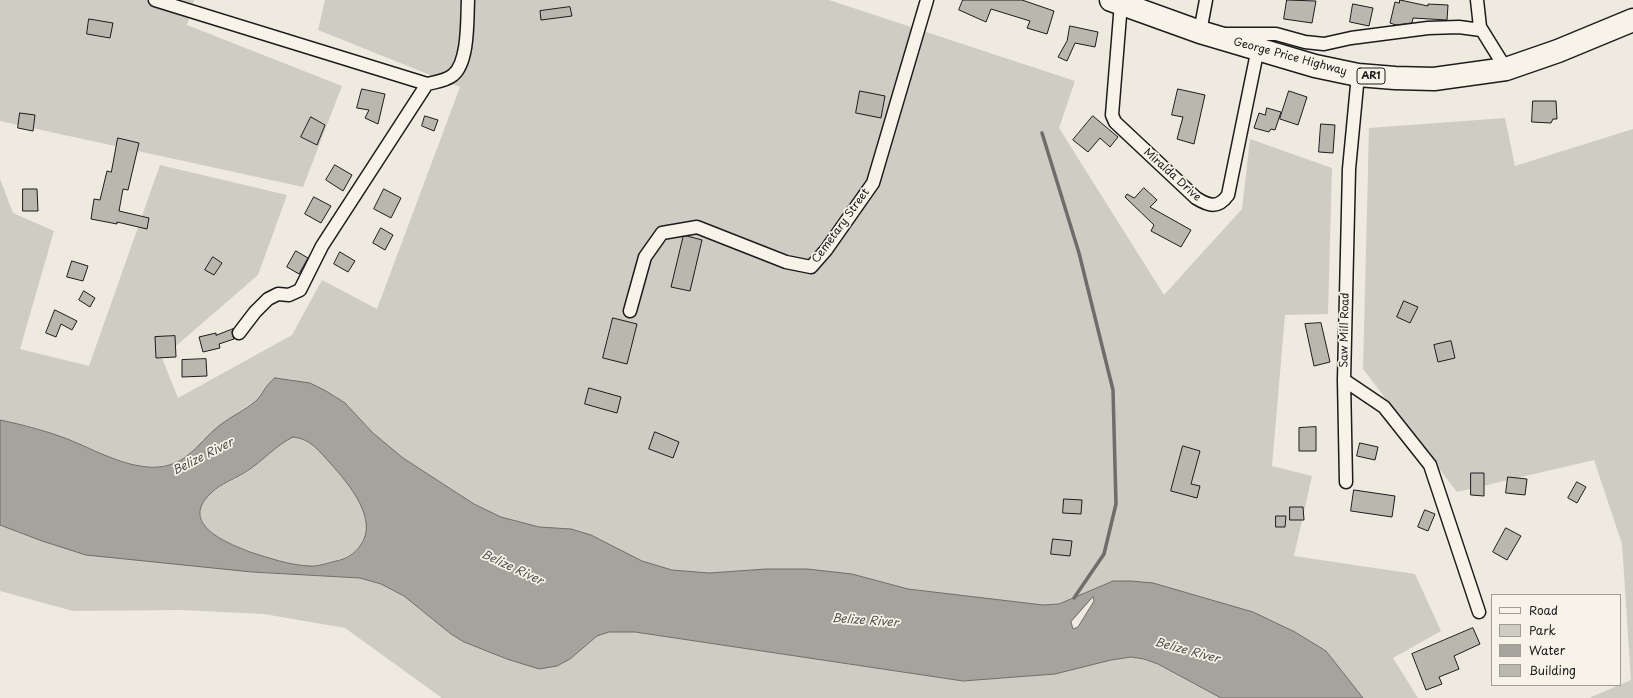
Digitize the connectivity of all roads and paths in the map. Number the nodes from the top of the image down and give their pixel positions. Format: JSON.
{"nodes":[{"id":1,"x":155,"y":0,"type":"edge"},
{"id":2,"x":468,"y":0,"type":"edge"},
{"id":3,"x":927,"y":0,"type":"edge"},
{"id":4,"x":1206,"y":0,"type":"edge"},
{"id":5,"x":1477,"y":0,"type":"edge"},
{"id":6,"x":1116,"y":2,"type":"edge"},
{"id":7,"x":1633,"y":20,"type":"edge"},
{"id":8,"x":1482,"y":30,"type":"junction"},
{"id":9,"x":1206,"y":34,"type":"junction"},
{"id":10,"x":1258,"y":48,"type":"junction"},
{"id":11,"x":1506,"y":69,"type":"junction"},
{"id":12,"x":1358,"y":75,"type":"junction"},
{"id":13,"x":427,"y":84,"type":"junction"},
{"id":14,"x":630,"y":311,"type":"dead end"},
{"id":15,"x":239,"y":333,"type":"dead end"},
{"id":16,"x":1344,"y":380,"type":"junction"},
{"id":17,"x":1346,"y":482,"type":"dead end"},
{"id":18,"x":1479,"y":612,"type":"dead end"}],
"edges":[{"from":1,"to":13,"type":"street"},
{"from":2,"to":13,"type":"street"},
{"from":3,"to":14,"type":"street","name":"Cemetary Street"},
{"from":4,"to":9,"type":"street"},
{"from":5,"to":8,"type":"street"},
{"from":6,"to":9,"type":"highway","name":"George Price Highway","number":"AR1"},
{"from":6,"to":10,"type":"street","name":"Miralda Drive"},
{"from":7,"to":11,"type":"highway","name":"George Price Highway","number":"AR1"},
{"from":8,"to":9,"type":"street"},
{"from":8,"to":11,"type":"street"},
{"from":9,"to":10,"type":"highway","name":"George Price Highway","number":"AR1"},
{"from":10,"to":12,"type":"highway","name":"George Price Highway","number":"AR1"},
{"from":11,"to":12,"type":"highway","name":"George Price Highway","number":"AR1"},
{"from":12,"to":16,"type":"street","name":"Saw Mill Road"},
{"from":13,"to":15,"type":"street"},
{"from":16,"to":17,"type":"street"},
{"from":16,"to":18,"type":"street","name":"Saw Mill Road"}]}
